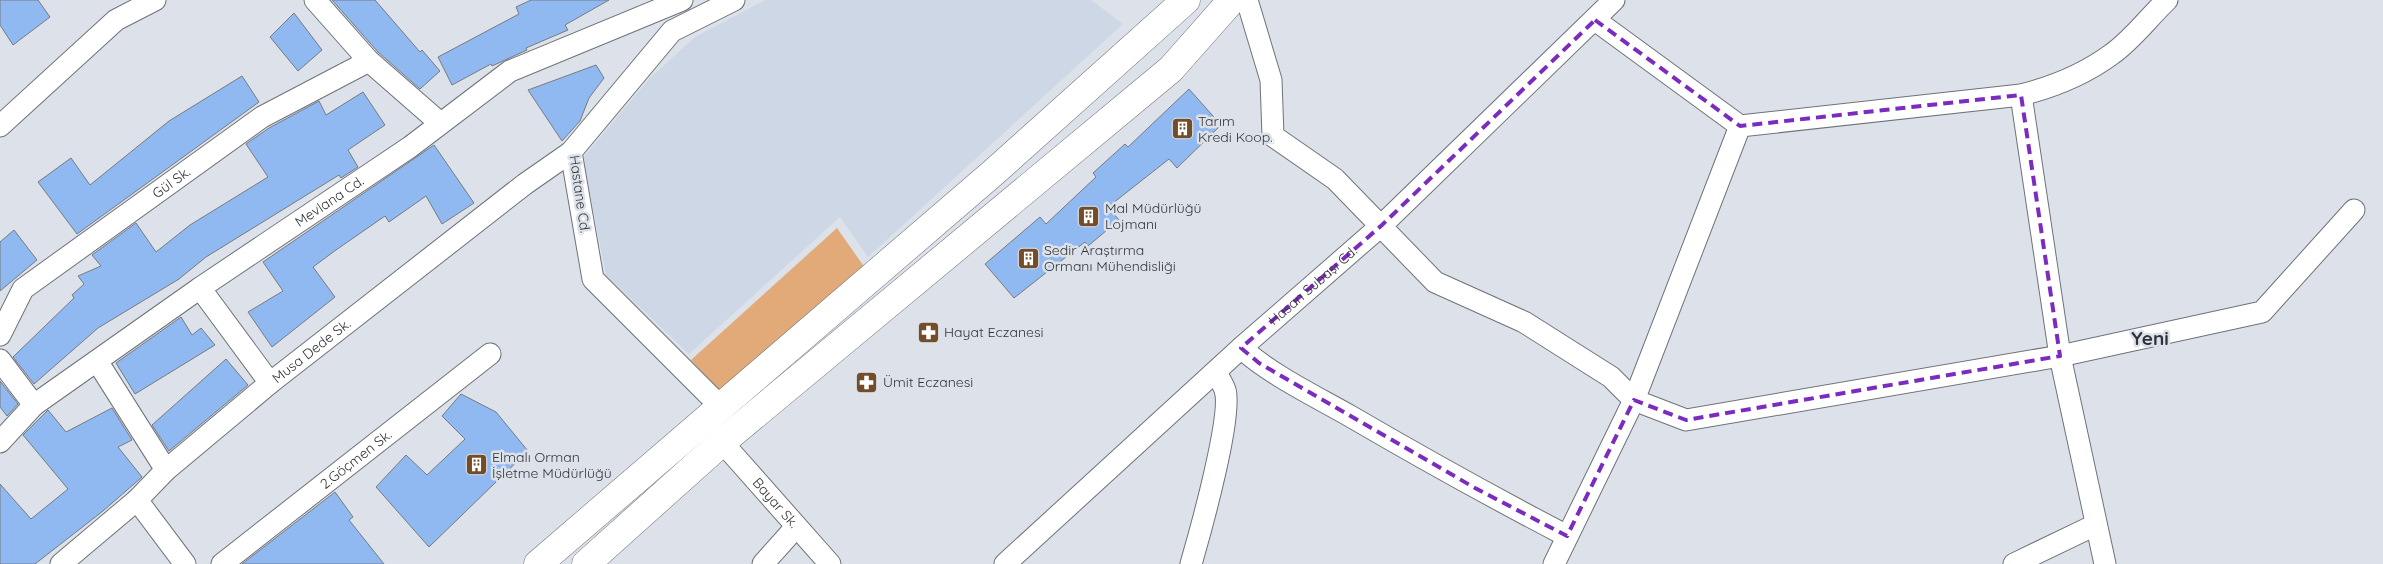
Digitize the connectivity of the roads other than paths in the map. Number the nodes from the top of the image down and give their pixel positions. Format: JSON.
{"nodes":[{"id":1,"x":155,"y":0,"type":"edge"},
{"id":2,"x":315,"y":0,"type":"edge"},
{"id":3,"x":734,"y":0,"type":"edge"},
{"id":4,"x":1186,"y":0,"type":"edge"},
{"id":5,"x":1232,"y":0,"type":"edge"},
{"id":6,"x":1247,"y":0,"type":"edge"},
{"id":7,"x":1614,"y":0,"type":"edge"},
{"id":8,"x":2167,"y":0,"type":"edge"},
{"id":9,"x":675,"y":4,"type":"edge"},
{"id":10,"x":1595,"y":20,"type":"junction"},
{"id":11,"x":672,"y":32,"type":"junction"},
{"id":12,"x":369,"y":61,"type":"junction"},
{"id":13,"x":2021,"y":95,"type":"junction"},
{"id":14,"x":440,"y":124,"type":"junction"},
{"id":15,"x":0,"y":126,"type":"edge"},
{"id":16,"x":1740,"y":126,"type":"junction"},
{"id":17,"x":571,"y":152,"type":"junction"},
{"id":18,"x":2354,"y":210,"type":"dead end"},
{"id":19,"x":1382,"y":225,"type":"junction"},
{"id":20,"x":200,"y":288,"type":"junction"},
{"id":21,"x":0,"y":335,"type":"edge"},
{"id":22,"x":1241,"y":348,"type":"junction"},
{"id":23,"x":490,"y":354,"type":"dead end"},
{"id":24,"x":2060,"y":356,"type":"junction"},
{"id":25,"x":0,"y":360,"type":"edge"},
{"id":26,"x":97,"y":361,"type":"junction"},
{"id":27,"x":1216,"y":373,"type":"junction"},
{"id":28,"x":270,"y":383,"type":"junction"},
{"id":29,"x":1634,"y":400,"type":"junction"},
{"id":30,"x":34,"y":405,"type":"junction"},
{"id":31,"x":721,"y":407,"type":"junction"},
{"id":32,"x":0,"y":442,"type":"edge"},
{"id":33,"x":722,"y":442,"type":"junction"},
{"id":34,"x":166,"y":470,"type":"junction"},
{"id":35,"x":137,"y":500,"type":"junction"},
{"id":36,"x":2095,"y":525,"type":"junction"},
{"id":37,"x":796,"y":527,"type":"junction"},
{"id":38,"x":1567,"y":536,"type":"junction"},
{"id":39,"x":61,"y":564,"type":"edge"},
{"id":40,"x":185,"y":564,"type":"edge"},
{"id":41,"x":222,"y":564,"type":"edge"},
{"id":42,"x":538,"y":564,"type":"edge"},
{"id":43,"x":586,"y":564,"type":"edge"},
{"id":44,"x":763,"y":564,"type":"edge"},
{"id":45,"x":830,"y":564,"type":"edge"},
{"id":46,"x":1005,"y":564,"type":"edge"},
{"id":47,"x":1191,"y":564,"type":"edge"},
{"id":48,"x":1554,"y":564,"type":"edge"},
{"id":49,"x":2014,"y":564,"type":"edge"},
{"id":50,"x":2105,"y":564,"type":"edge"}],
"edges":[{"from":1,"to":15,"type":"street"},
{"from":2,"to":12,"type":"street"},
{"from":3,"to":11,"type":"street","name":"Hastane Cd."},
{"from":4,"to":31,"type":"main road"},
{"from":5,"to":33,"type":"main road"},
{"from":6,"to":19,"type":"street"},
{"from":7,"to":10,"type":"street","name":"Hasan Subaşı Cd."},
{"from":8,"to":13,"type":"street"},
{"from":9,"to":11,"type":"street"},
{"from":9,"to":14,"type":"street","name":"Mevlana Cd."},
{"from":10,"to":16,"type":"street"},
{"from":10,"to":19,"type":"street","name":"Hasan Subaşı Cd."},
{"from":11,"to":17,"type":"street","name":"Hastane Cd."},
{"from":12,"to":14,"type":"street"},
{"from":12,"to":21,"type":"street","name":"Gül Sk."},
{"from":13,"to":16,"type":"street"},
{"from":13,"to":24,"type":"street"},
{"from":14,"to":20,"type":"street","name":"Mevlana Cd."},
{"from":16,"to":29,"type":"street"},
{"from":17,"to":28,"type":"street","name":"Musa Dede Sk."},
{"from":17,"to":31,"type":"street","name":"Hastane Cd."},
{"from":18,"to":24,"type":"street"},
{"from":19,"to":22,"type":"street","name":"Hasan Subaşı Cd."},
{"from":19,"to":29,"type":"street"},
{"from":20,"to":26,"type":"street","name":"Mevlana Cd."},
{"from":20,"to":28,"type":"street"},
{"from":22,"to":27,"type":"street","name":"Hasan Subaşı Cd."},
{"from":22,"to":38,"type":"street"},
{"from":23,"to":41,"type":"street","name":"2.Göçmen Sk."},
{"from":24,"to":29,"type":"street"},
{"from":24,"to":36,"type":"street"},
{"from":25,"to":30,"type":"street"},
{"from":26,"to":30,"type":"street","name":"Mevlana Cd."},
{"from":26,"to":34,"type":"street"},
{"from":27,"to":46,"type":"street","name":"Hasan Subaşı Cd."},
{"from":27,"to":47,"type":"street"},
{"from":28,"to":34,"type":"street","name":"Musa Dede Sk."},
{"from":29,"to":38,"type":"street"},
{"from":30,"to":32,"type":"street","name":"Mevlana Cd."},
{"from":31,"to":42,"type":"main road"},
{"from":33,"to":37,"type":"street","name":"Bayar Sk."},
{"from":33,"to":43,"type":"main road"},
{"from":34,"to":35,"type":"street","name":"Musa Dede Sk."},
{"from":35,"to":39,"type":"street","name":"Musa Dede Sk."},
{"from":35,"to":40,"type":"street"},
{"from":36,"to":49,"type":"street"},
{"from":36,"to":50,"type":"street"},
{"from":37,"to":44,"type":"street"},
{"from":37,"to":45,"type":"street","name":"Bayar Sk."},
{"from":38,"to":48,"type":"street"}]}
